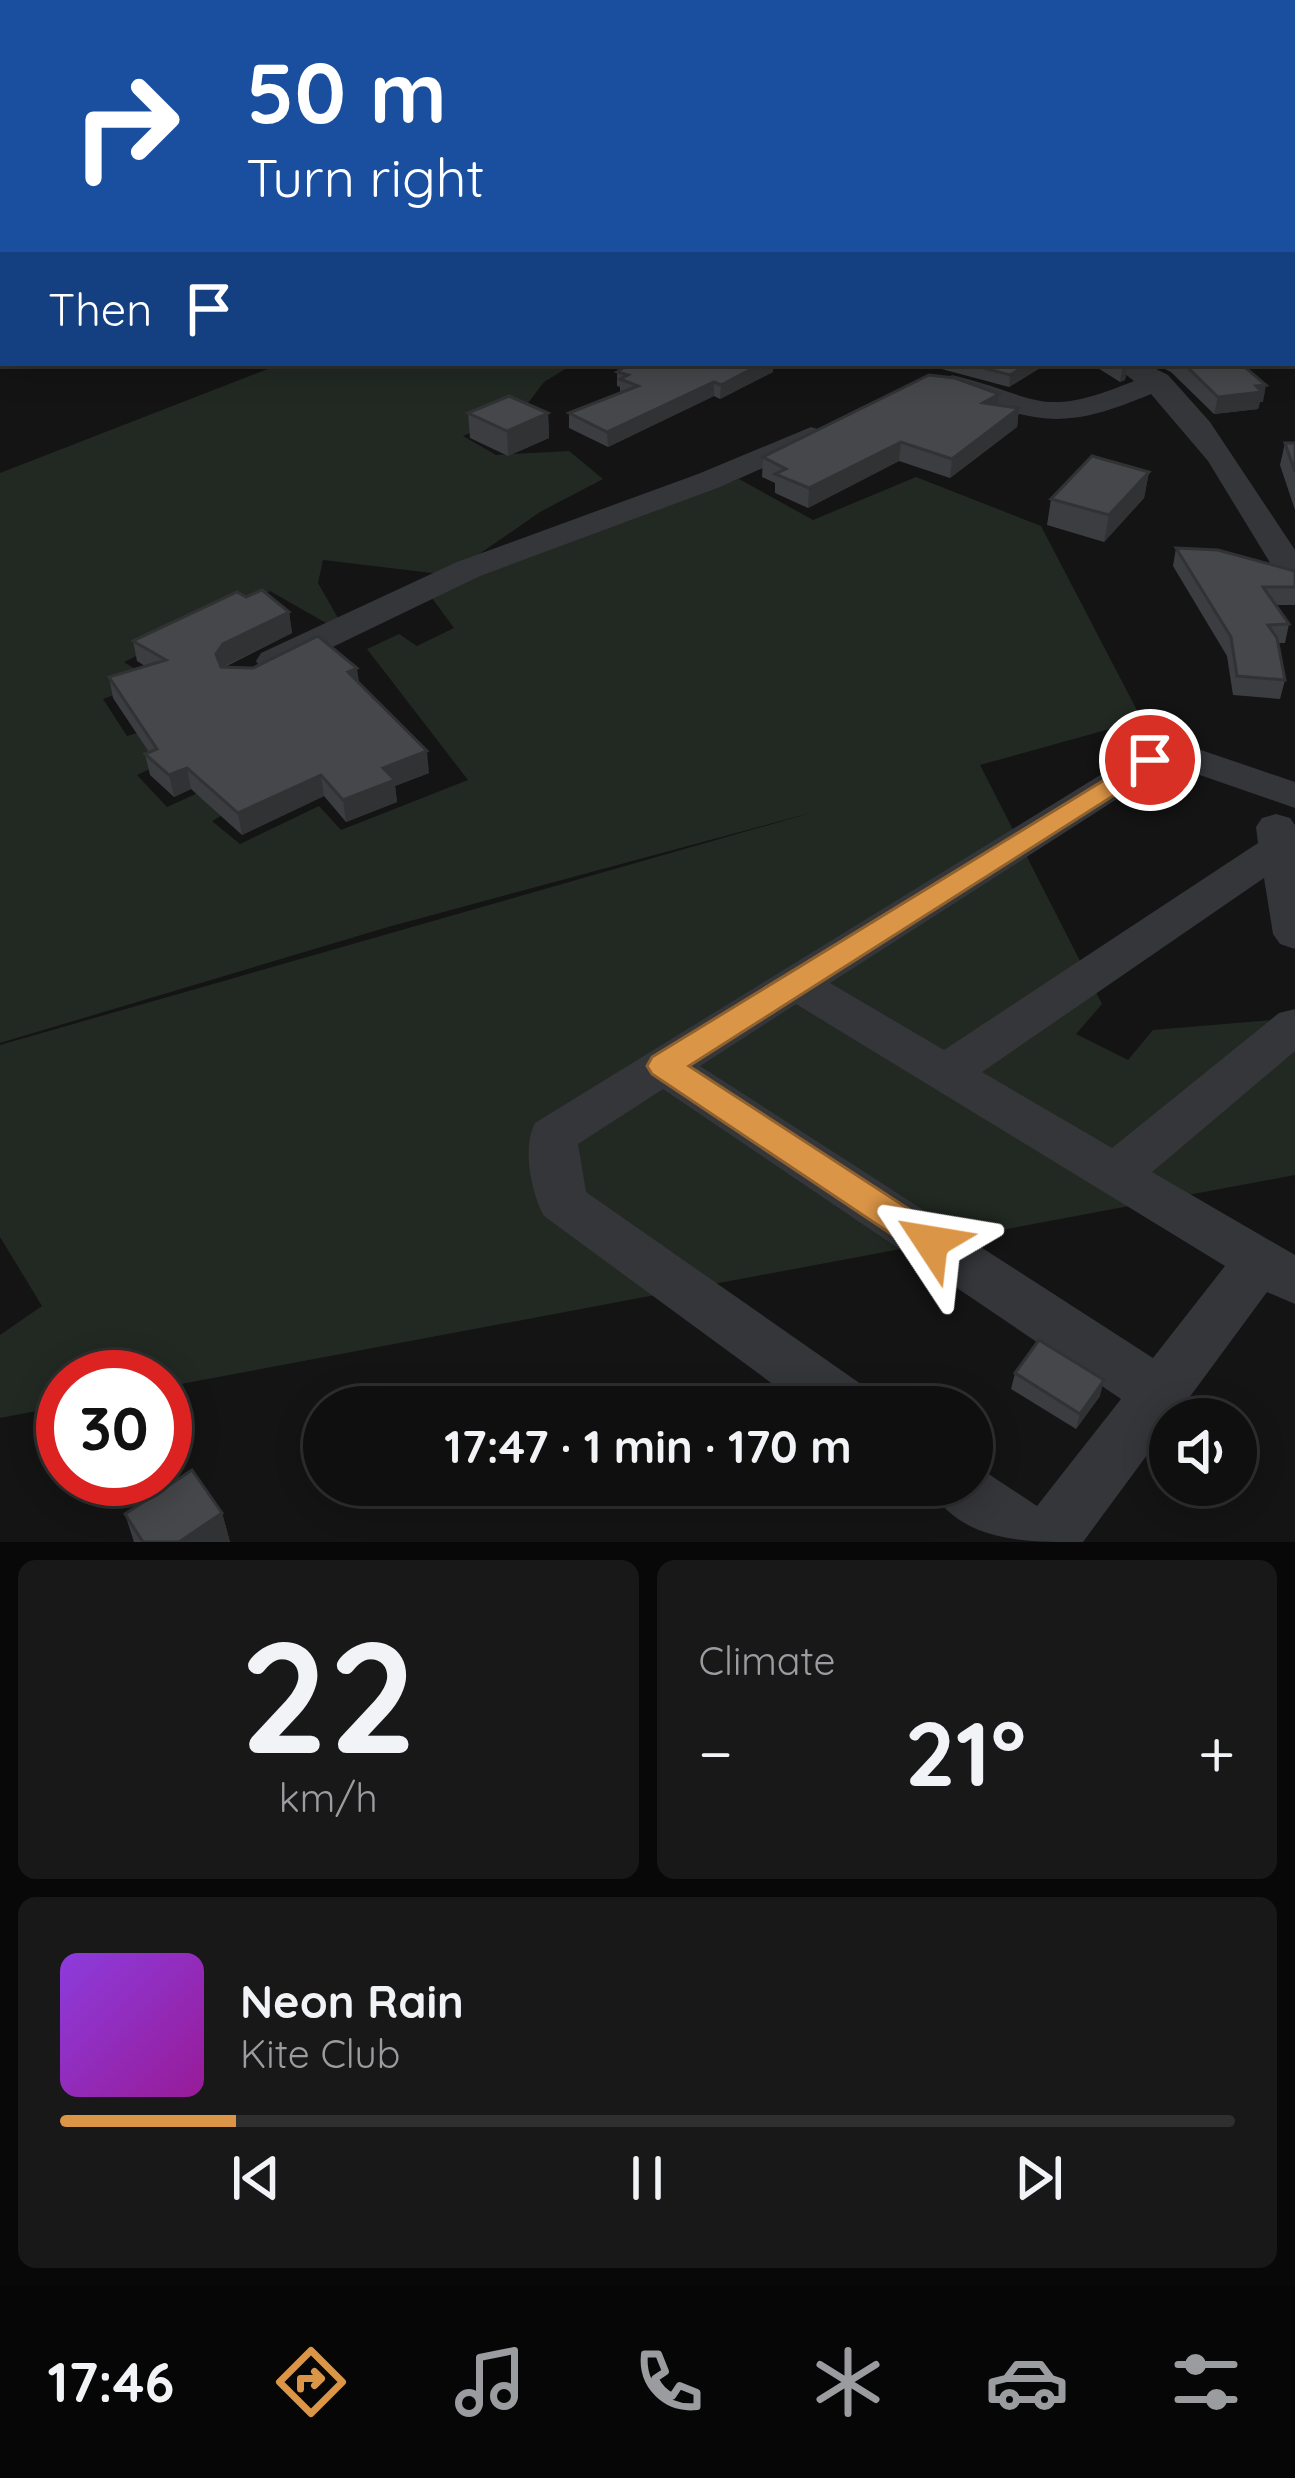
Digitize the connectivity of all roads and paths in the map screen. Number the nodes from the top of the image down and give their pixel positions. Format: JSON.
{"nodes":[{"id":1,"x":1130,"y":366,"type":"edge"},
{"id":2,"x":920,"y":381,"type":"edge"},
{"id":3,"x":1158,"y":381,"type":"junction"},
{"id":4,"x":842,"y":420,"type":"edge"},
{"id":5,"x":1295,"y":577,"type":"edge"},
{"id":6,"x":241,"y":677,"type":"edge"},
{"id":7,"x":1281,"y":791,"type":"edge"},
{"id":8,"x":1280,"y":848,"type":"junction"},
{"id":9,"x":1295,"y":934,"type":"edge"},
{"id":10,"x":795,"y":983,"type":"junction"},
{"id":11,"x":1295,"y":1025,"type":"edge"},
{"id":12,"x":664,"y":1066,"type":"junction"},
{"id":13,"x":945,"y":1073,"type":"junction"},
{"id":14,"x":1117,"y":1173,"type":"junction"},
{"id":15,"x":1278,"y":1272,"type":"edge"},
{"id":16,"x":819,"y":1386,"type":"edge"},
{"id":17,"x":1159,"y":1393,"type":"junction"},
{"id":18,"x":987,"y":1506,"type":"edge"},
{"id":19,"x":1037,"y":1542,"type":"edge"},
{"id":20,"x":1046,"y":1542,"type":"edge"}],
"edges":[{"from":1,"to":3,"type":"street"},
{"from":2,"to":3,"type":"street"},
{"from":3,"to":5,"type":"street"},
{"from":4,"to":6,"type":"street"},
{"from":7,"to":8,"type":"street"},
{"from":7,"to":10,"type":"street"},
{"from":8,"to":9,"type":"street"},
{"from":8,"to":13,"type":"street"},
{"from":10,"to":12,"type":"street"},
{"from":10,"to":13,"type":"street"},
{"from":11,"to":14,"type":"street"},
{"from":12,"to":16,"type":"street"},
{"from":12,"to":17,"type":"street"},
{"from":13,"to":14,"type":"street"},
{"from":14,"to":15,"type":"street"},
{"from":15,"to":17,"type":"street"},
{"from":17,"to":20,"type":"street"},
{"from":18,"to":19,"type":"street"}]}
